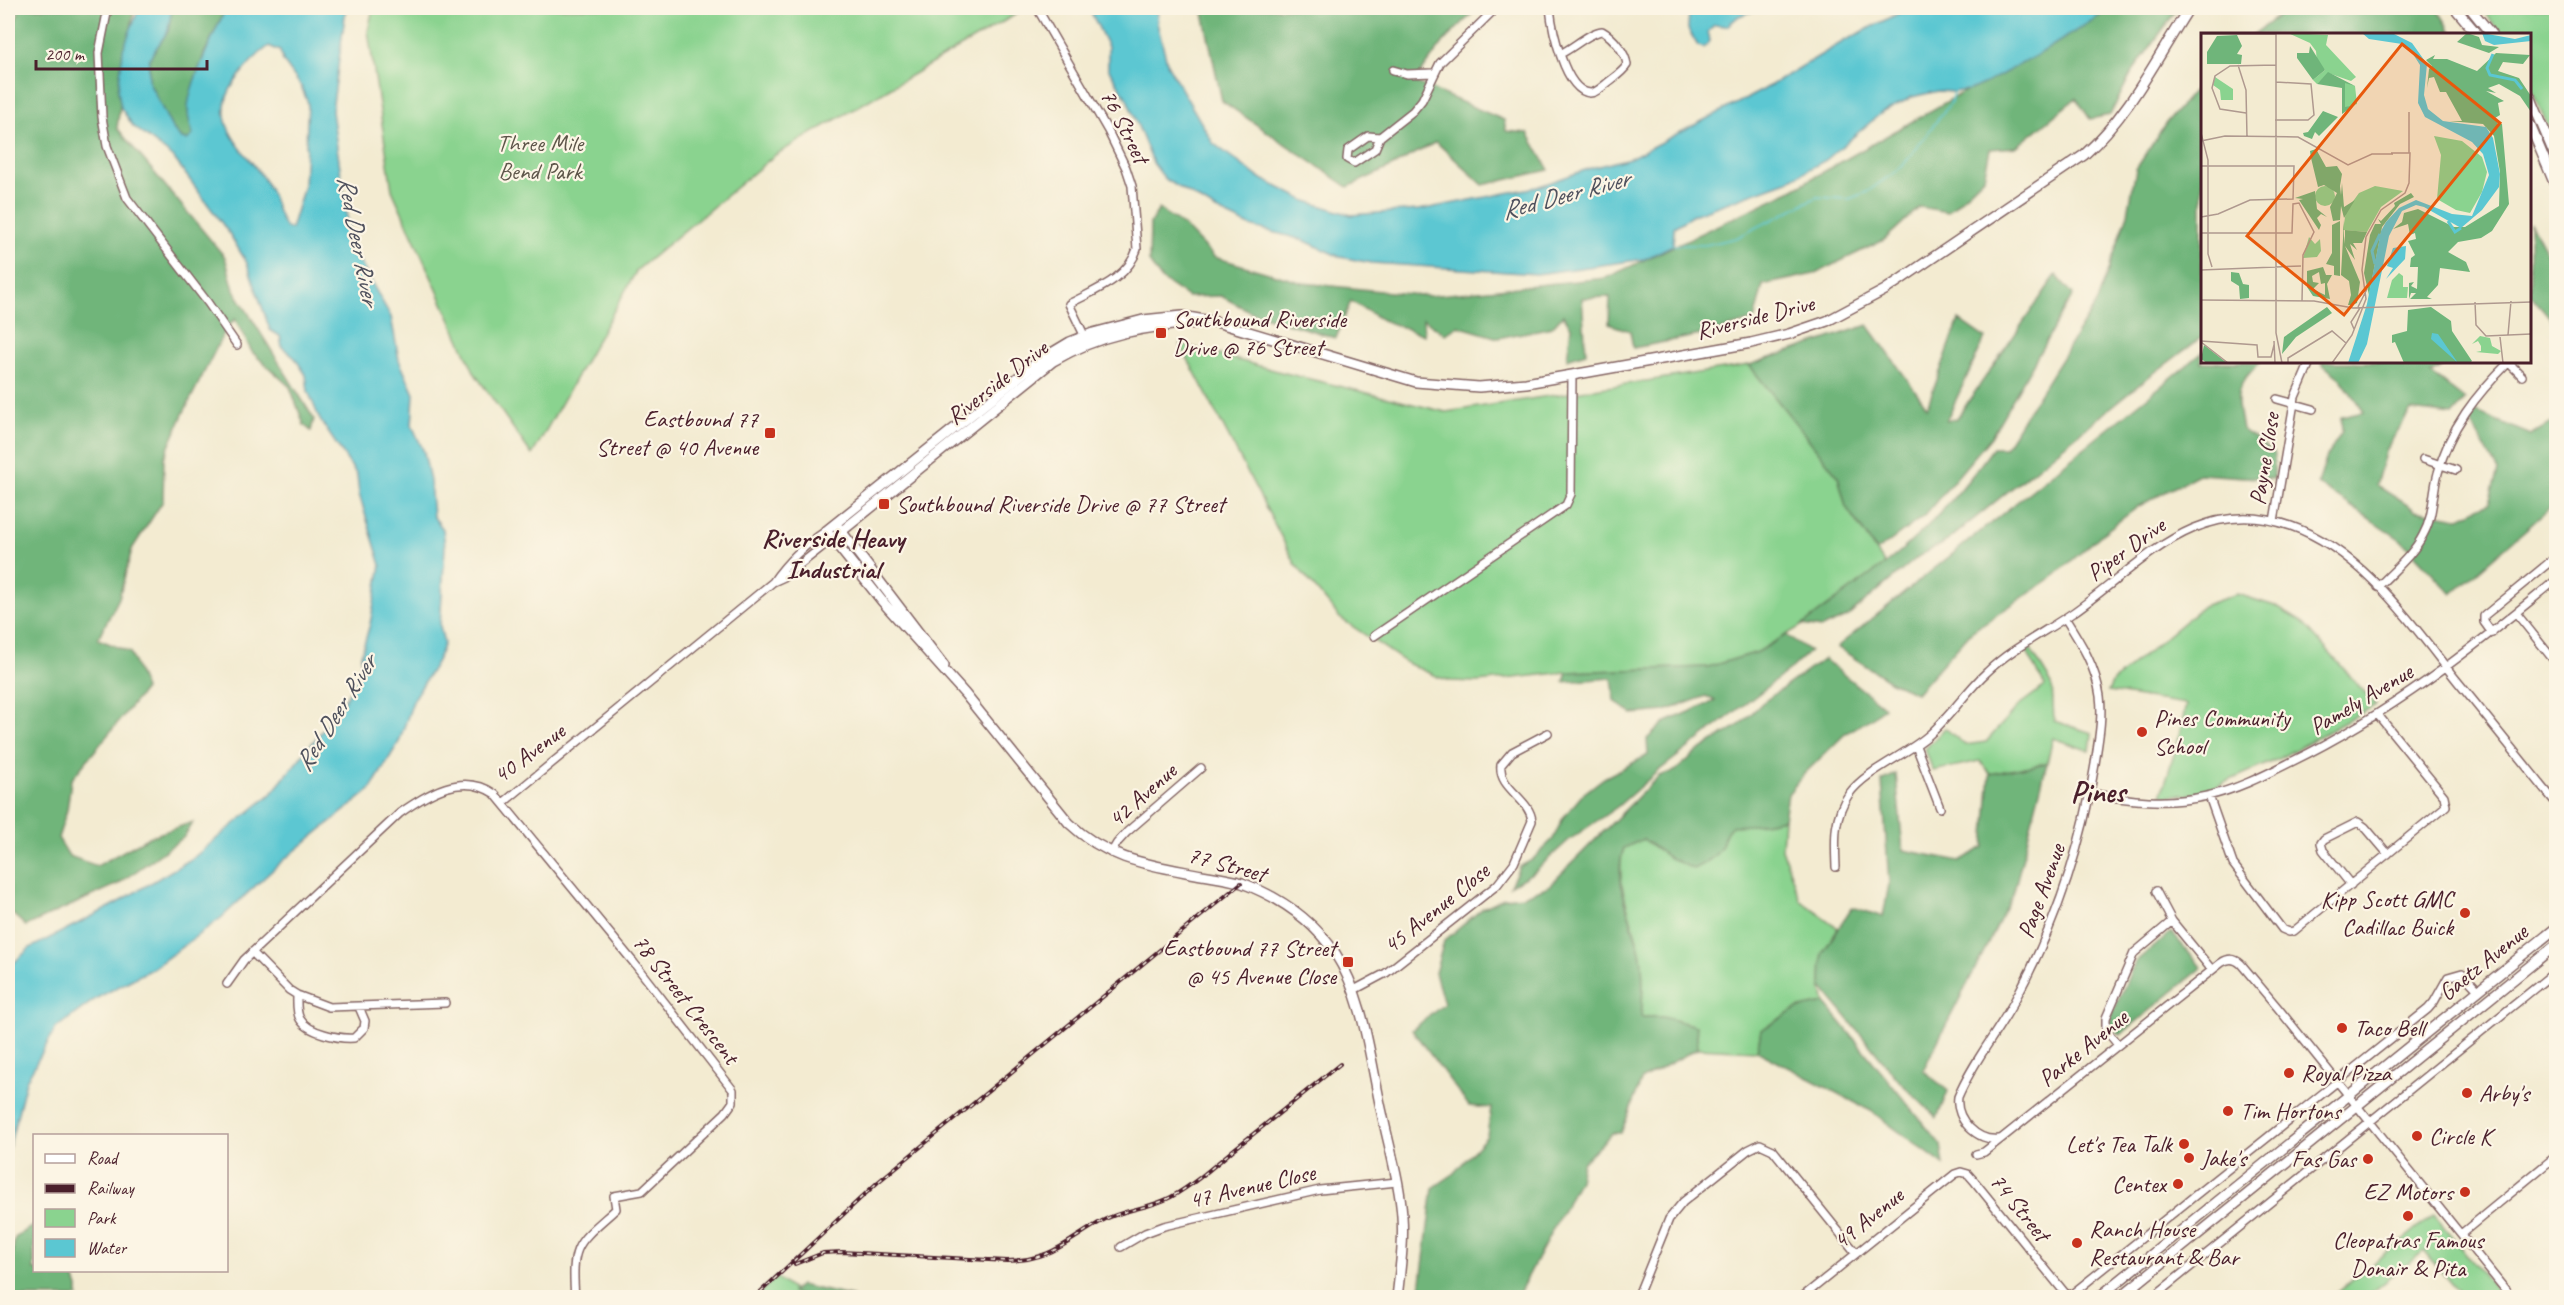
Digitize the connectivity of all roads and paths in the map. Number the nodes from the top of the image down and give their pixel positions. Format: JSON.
{"nodes":[{"id":1,"x":108,"y":8,"type":"edge"},
{"id":2,"x":1037,"y":8,"type":"edge"},
{"id":3,"x":1496,"y":8,"type":"edge"},
{"id":4,"x":1550,"y":8,"type":"edge"},
{"id":5,"x":2189,"y":8,"type":"edge"},
{"id":6,"x":2455,"y":8,"type":"edge"},
{"id":7,"x":2470,"y":8,"type":"edge"},
{"id":8,"x":2476,"y":33,"type":"edge"},
{"id":9,"x":2491,"y":33,"type":"edge"},
{"id":10,"x":1560,"y":54,"type":"junction"},
{"id":11,"x":1393,"y":69,"type":"dead end"},
{"id":12,"x":1434,"y":73,"type":"junction"},
{"id":13,"x":2531,"y":101,"type":"edge"},
{"id":14,"x":2531,"y":130,"type":"edge"},
{"id":15,"x":1380,"y":137,"type":"junction"},
{"id":16,"x":2556,"y":158,"type":"edge"},
{"id":17,"x":2556,"y":188,"type":"edge"},
{"id":18,"x":1086,"y":340,"type":"junction"},
{"id":19,"x":237,"y":345,"type":"dead end"},
{"id":20,"x":2310,"y":363,"type":"edge"},
{"id":21,"x":2508,"y":363,"type":"edge"},
{"id":22,"x":2510,"y":363,"type":"edge"},
{"id":23,"x":1572,"y":375,"type":"junction"},
{"id":24,"x":2522,"y":376,"type":"dead end"},
{"id":25,"x":2277,"y":399,"type":"dead end"},
{"id":26,"x":2293,"y":404,"type":"junction"},
{"id":27,"x":2313,"y":409,"type":"dead end"},
{"id":28,"x":2423,"y":459,"type":"dead end"},
{"id":29,"x":2440,"y":464,"type":"junction"},
{"id":30,"x":2456,"y":470,"type":"dead end"},
{"id":31,"x":2274,"y":521,"type":"junction"},
{"id":32,"x":839,"y":528,"type":"junction"},
{"id":33,"x":829,"y":535,"type":"junction"},
{"id":34,"x":2556,"y":557,"type":"edge"},
{"id":35,"x":2556,"y":580,"type":"edge"},
{"id":36,"x":2378,"y":587,"type":"junction"},
{"id":37,"x":2516,"y":613,"type":"junction"},
{"id":38,"x":2065,"y":618,"type":"junction"},
{"id":39,"x":2492,"y":633,"type":"junction"},
{"id":40,"x":1374,"y":636,"type":"dead end"},
{"id":41,"x":2556,"y":663,"type":"edge"},
{"id":42,"x":2447,"y":668,"type":"junction"},
{"id":43,"x":956,"y":683,"type":"junction"},
{"id":44,"x":2378,"y":715,"type":"junction"},
{"id":45,"x":1548,"y":733,"type":"dead end"},
{"id":46,"x":1916,"y":746,"type":"junction"},
{"id":47,"x":1202,"y":768,"type":"dead end"},
{"id":48,"x":2091,"y":793,"type":"junction"},
{"id":49,"x":2209,"y":796,"type":"junction"},
{"id":50,"x":503,"y":803,"type":"junction"},
{"id":51,"x":2556,"y":803,"type":"edge"},
{"id":52,"x":1940,"y":808,"type":"dead end"},
{"id":53,"x":1111,"y":853,"type":"junction"},
{"id":54,"x":2388,"y":854,"type":"junction"},
{"id":55,"x":1836,"y":867,"type":"dead end"},
{"id":56,"x":2351,"y":885,"type":"junction"},
{"id":57,"x":2156,"y":891,"type":"dead end"},
{"id":58,"x":2172,"y":921,"type":"junction"},
{"id":59,"x":2556,"y":928,"type":"edge"},
{"id":60,"x":2556,"y":945,"type":"edge"},
{"id":61,"x":252,"y":952,"type":"junction"},
{"id":62,"x":2212,"y":970,"type":"junction"},
{"id":63,"x":2556,"y":971,"type":"edge"},
{"id":64,"x":227,"y":984,"type":"dead end"},
{"id":65,"x":1354,"y":990,"type":"junction"},
{"id":66,"x":2479,"y":991,"type":"junction"},
{"id":67,"x":297,"y":995,"type":"junction"},
{"id":68,"x":445,"y":1003,"type":"dead end"},
{"id":69,"x":359,"y":1007,"type":"junction"},
{"id":70,"x":2118,"y":1045,"type":"junction"},
{"id":71,"x":2337,"y":1081,"type":"junction"},
{"id":72,"x":2349,"y":1096,"type":"junction"},
{"id":73,"x":2356,"y":1105,"type":"junction"},
{"id":74,"x":2370,"y":1122,"type":"junction"},
{"id":75,"x":2000,"y":1139,"type":"junction"},
{"id":76,"x":1976,"y":1154,"type":"dead end"},
{"id":77,"x":2556,"y":1156,"type":"edge"},
{"id":78,"x":1961,"y":1172,"type":"joint"},
{"id":79,"x":1397,"y":1182,"type":"junction"},
{"id":80,"x":2461,"y":1234,"type":"junction"},
{"id":81,"x":1121,"y":1246,"type":"dead end"},
{"id":82,"x":1856,"y":1253,"type":"junction"},
{"id":83,"x":2068,"y":1297,"type":"edge"},
{"id":84,"x":575,"y":1298,"type":"edge"},
{"id":85,"x":1397,"y":1298,"type":"edge"},
{"id":86,"x":1637,"y":1298,"type":"edge"},
{"id":87,"x":1801,"y":1298,"type":"edge"},
{"id":88,"x":2098,"y":1298,"type":"edge"},
{"id":89,"x":2119,"y":1298,"type":"edge"},
{"id":90,"x":2152,"y":1298,"type":"edge"},
{"id":91,"x":2512,"y":1298,"type":"edge"}],
"edges":[{"from":1,"to":19,"type":"street"},
{"from":2,"to":18,"type":"street","name":"76 Street"},
{"from":3,"to":12,"type":"street"},
{"from":4,"to":10,"type":"street"},
{"from":5,"to":23,"type":"main road","name":"Riverside Drive"},
{"from":6,"to":8,"type":"main road"},
{"from":7,"to":9,"type":"main road"},
{"from":10,"to":10,"type":"street"},
{"from":11,"to":12,"type":"street"},
{"from":12,"to":15,"type":"street"},
{"from":13,"to":16,"type":"main road"},
{"from":14,"to":17,"type":"main road"},
{"from":15,"to":15,"type":"street"},
{"from":18,"to":23,"type":"main road","name":"Riverside Drive"},
{"from":18,"to":32,"type":"main road","name":"Riverside Drive"},
{"from":20,"to":26,"type":"street","name":"Payne Close"},
{"from":21,"to":29,"type":"street"},
{"from":22,"to":24,"type":"street"},
{"from":23,"to":40,"type":"street"},
{"from":25,"to":26,"type":"street","name":"Payne Close"},
{"from":26,"to":27,"type":"street","name":"Payne Close"},
{"from":26,"to":31,"type":"street","name":"Payne Close"},
{"from":28,"to":29,"type":"street"},
{"from":29,"to":30,"type":"street"},
{"from":29,"to":36,"type":"street"},
{"from":31,"to":36,"type":"street","name":"Piper Drive"},
{"from":31,"to":38,"type":"street","name":"Piper Drive"},
{"from":32,"to":33,"type":"main road","name":"40 Avenue"},
{"from":32,"to":43,"type":"main road","name":"77 Street"},
{"from":33,"to":43,"type":"main road","name":"77 Street"},
{"from":33,"to":50,"type":"street","name":"40 Avenue"},
{"from":34,"to":39,"type":"street"},
{"from":35,"to":37,"type":"street","name":"Pamely Avenue"},
{"from":36,"to":42,"type":"street","name":"Piper Drive"},
{"from":37,"to":39,"type":"street","name":"Pamely Avenue"},
{"from":37,"to":41,"type":"street"},
{"from":38,"to":46,"type":"street","name":"Piper Drive"},
{"from":38,"to":48,"type":"street","name":"Page Avenue"},
{"from":39,"to":42,"type":"street","name":"Pamely Avenue"},
{"from":42,"to":44,"type":"street","name":"Pamely Avenue"},
{"from":42,"to":51,"type":"street","name":"Piper Drive"},
{"from":43,"to":53,"type":"main road","name":"77 Street"},
{"from":44,"to":49,"type":"street","name":"Pamely Avenue"},
{"from":44,"to":54,"type":"street"},
{"from":45,"to":65,"type":"street","name":"45 Avenue Close"},
{"from":46,"to":52,"type":"street"},
{"from":46,"to":55,"type":"street","name":"Piper Drive"},
{"from":47,"to":53,"type":"street","name":"42 Avenue"},
{"from":48,"to":49,"type":"street","name":"Pamely Avenue"},
{"from":48,"to":75,"type":"street","name":"Page Avenue"},
{"from":49,"to":56,"type":"street"},
{"from":50,"to":61,"type":"street","name":"40 Avenue"},
{"from":50,"to":84,"type":"street","name":"78 Street Crescent"},
{"from":53,"to":65,"type":"main road","name":"77 Street"},
{"from":54,"to":56,"type":"street"},
{"from":54,"to":56,"type":"street"},
{"from":57,"to":58,"type":"street"},
{"from":58,"to":62,"type":"street"},
{"from":58,"to":70,"type":"street"},
{"from":59,"to":66,"type":"main road","name":"Gaetz Avenue"},
{"from":60,"to":73,"type":"main road","name":"Gaetz Avenue"},
{"from":61,"to":64,"type":"street","name":"40 Avenue"},
{"from":61,"to":67,"type":"street"},
{"from":62,"to":70,"type":"street","name":"Parke Avenue"},
{"from":62,"to":71,"type":"street"},
{"from":63,"to":74,"type":"street"},
{"from":65,"to":79,"type":"main road","name":"77 Street"},
{"from":66,"to":71,"type":"street"},
{"from":66,"to":72,"type":"main road","name":"Gaetz Avenue"},
{"from":67,"to":69,"type":"street"},
{"from":67,"to":69,"type":"street"},
{"from":68,"to":69,"type":"street"},
{"from":70,"to":75,"type":"street","name":"Parke Avenue"},
{"from":71,"to":72,"type":"street"},
{"from":71,"to":83,"type":"street"},
{"from":72,"to":73,"type":"street"},
{"from":72,"to":88,"type":"main road","name":"Gaetz Avenue"},
{"from":73,"to":74,"type":"street"},
{"from":73,"to":89,"type":"main road","name":"Gaetz Avenue"},
{"from":74,"to":80,"type":"street"},
{"from":74,"to":90,"type":"street"},
{"from":75,"to":76,"type":"street","name":"Parke Avenue"},
{"from":77,"to":80,"type":"street"},
{"from":78,"to":82,"type":"street","name":"49 Avenue"},
{"from":78,"to":83,"type":"street","name":"74 Street"},
{"from":79,"to":81,"type":"street","name":"47 Avenue Close"},
{"from":79,"to":85,"type":"main road","name":"77 Street"},
{"from":80,"to":91,"type":"street"},
{"from":82,"to":86,"type":"street"},
{"from":82,"to":87,"type":"street","name":"49 Avenue"}]}
